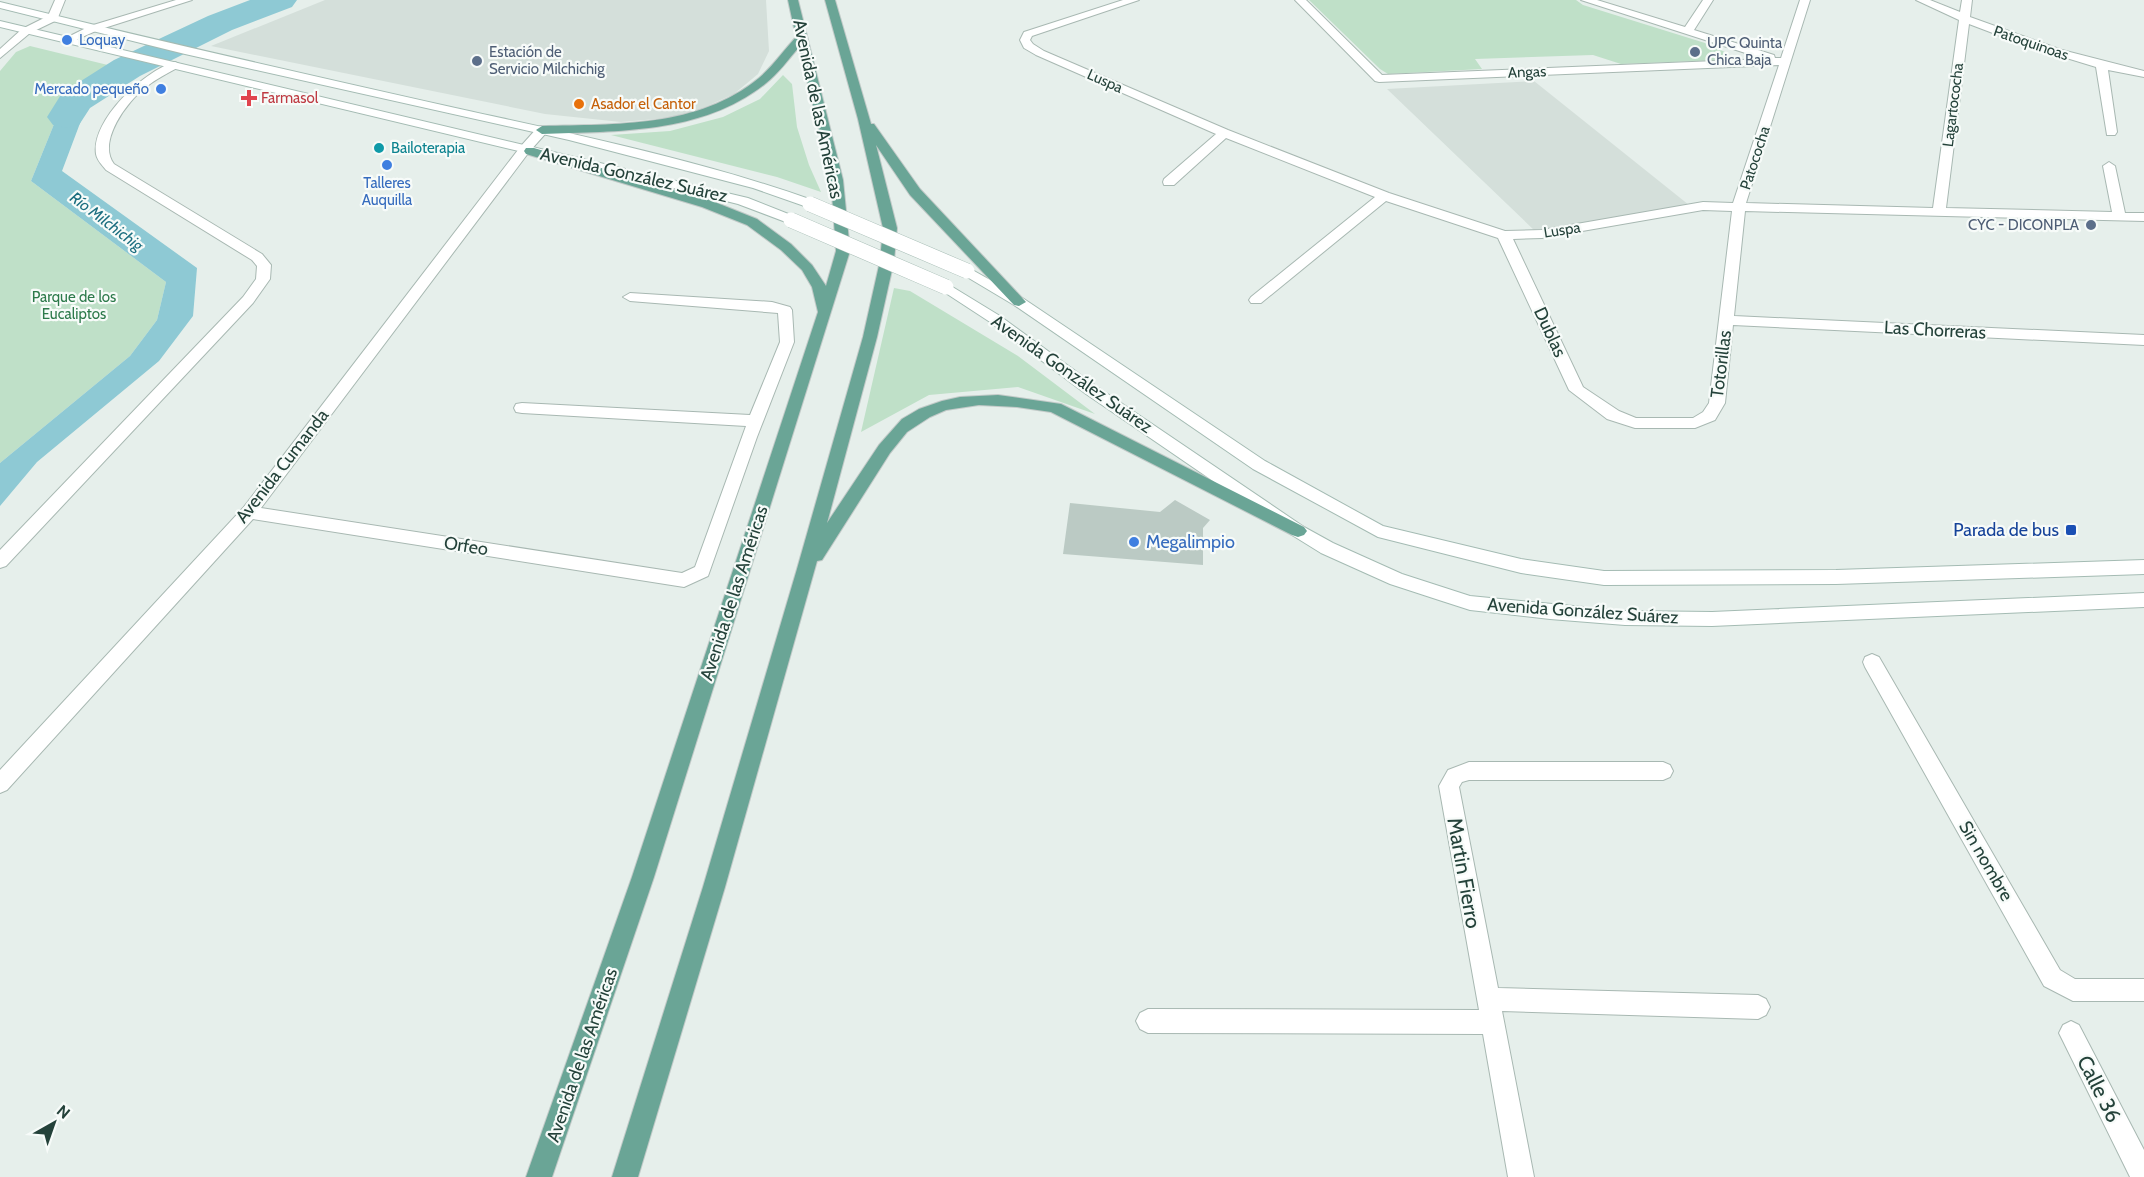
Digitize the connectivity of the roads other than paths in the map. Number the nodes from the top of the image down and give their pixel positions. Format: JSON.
{"nodes":[{"id":1,"x":60,"y":0,"type":"edge"},
{"id":2,"x":187,"y":0,"type":"edge"},
{"id":3,"x":793,"y":0,"type":"edge"},
{"id":4,"x":830,"y":0,"type":"edge"},
{"id":5,"x":1134,"y":0,"type":"edge"},
{"id":6,"x":1300,"y":0,"type":"edge"},
{"id":7,"x":1586,"y":0,"type":"edge"},
{"id":8,"x":1708,"y":0,"type":"edge"},
{"id":9,"x":1805,"y":0,"type":"edge"},
{"id":10,"x":1921,"y":0,"type":"edge"},
{"id":11,"x":1967,"y":0,"type":"edge"},
{"id":12,"x":1115,"y":2,"type":"edge"},
{"id":13,"x":0,"y":5,"type":"edge"},
{"id":14,"x":53,"y":18,"type":"junction"},
{"id":15,"x":1964,"y":18,"type":"junction"},
{"id":16,"x":0,"y":24,"type":"edge"},
{"id":17,"x":94,"y":28,"type":"junction"},
{"id":18,"x":26,"y":31,"type":"junction"},
{"id":19,"x":1687,"y":32,"type":"junction"},
{"id":20,"x":802,"y":37,"type":"junction"},
{"id":21,"x":67,"y":40,"type":"junction"},
{"id":22,"x":0,"y":55,"type":"edge"},
{"id":23,"x":1786,"y":61,"type":"junction"},
{"id":24,"x":170,"y":64,"type":"junction"},
{"id":25,"x":2102,"y":66,"type":"junction"},
{"id":26,"x":2144,"y":74,"type":"edge"},
{"id":27,"x":401,"y":99,"type":"junction"},
{"id":28,"x":379,"y":114,"type":"junction"},
{"id":29,"x":864,"y":118,"type":"junction"},
{"id":30,"x":542,"y":130,"type":"junction"},
{"id":31,"x":2111,"y":132,"type":"dead end"},
{"id":32,"x":1224,"y":133,"type":"junction"},
{"id":33,"x":527,"y":150,"type":"junction"},
{"id":34,"x":2109,"y":166,"type":"dead end"},
{"id":35,"x":1168,"y":182,"type":"dead end"},
{"id":36,"x":1384,"y":196,"type":"junction"},
{"id":37,"x":1738,"y":206,"type":"junction"},
{"id":38,"x":1940,"y":211,"type":"junction"},
{"id":39,"x":2119,"y":216,"type":"junction"},
{"id":40,"x":2144,"y":217,"type":"edge"},
{"id":41,"x":1504,"y":235,"type":"junction"},
{"id":42,"x":630,"y":297,"type":"dead end"},
{"id":43,"x":1256,"y":300,"type":"dead end"},
{"id":44,"x":1019,"y":302,"type":"junction"},
{"id":45,"x":824,"y":315,"type":"junction"},
{"id":46,"x":1726,"y":320,"type":"junction"},
{"id":47,"x":2144,"y":340,"type":"edge"},
{"id":48,"x":522,"y":408,"type":"dead end"},
{"id":49,"x":1613,"y":415,"type":"joint"},
{"id":50,"x":755,"y":421,"type":"junction"},
{"id":51,"x":249,"y":512,"type":"junction"},
{"id":52,"x":1298,"y":531,"type":"junction"},
{"id":53,"x":0,"y":561,"type":"edge"},
{"id":54,"x":2144,"y":567,"type":"edge"},
{"id":55,"x":806,"y":569,"type":"junction"},
{"id":56,"x":2144,"y":600,"type":"edge"},
{"id":57,"x":1872,"y":662,"type":"dead end"},
{"id":58,"x":1663,"y":771,"type":"dead end"},
{"id":59,"x":0,"y":784,"type":"edge"},
{"id":60,"x":2144,"y":990,"type":"edge"},
{"id":61,"x":1758,"y":1007,"type":"dead end"},
{"id":62,"x":1490,"y":1011,"type":"junction"},
{"id":63,"x":1148,"y":1021,"type":"dead end"},
{"id":64,"x":2071,"y":1034,"type":"dead end"},
{"id":65,"x":539,"y":1177,"type":"edge"},
{"id":66,"x":625,"y":1177,"type":"edge"},
{"id":67,"x":1521,"y":1177,"type":"edge"},
{"id":68,"x":2144,"y":1177,"type":"edge"}],
"edges":[{"from":1,"to":14,"type":"street"},
{"from":2,"to":17,"type":"street"},
{"from":3,"to":20,"type":"main road","name":"Avenida de las Américas"},
{"from":4,"to":29,"type":"main road","name":"Avenida de las Américas"},
{"from":5,"to":12,"type":"street"},
{"from":6,"to":23,"type":"street","name":"Angas"},
{"from":7,"to":19,"type":"street"},
{"from":8,"to":19,"type":"street"},
{"from":9,"to":23,"type":"street","name":"Patococha"},
{"from":10,"to":15,"type":"street","name":"Patoquinoas"},
{"from":11,"to":15,"type":"street","name":"Lagartococha"},
{"from":12,"to":32,"type":"street","name":"Luspa"},
{"from":13,"to":14,"type":"street","name":"Avenida González Suárez"},
{"from":14,"to":17,"type":"street","name":"Avenida González Suárez"},
{"from":14,"to":18,"type":"street"},
{"from":15,"to":25,"type":"street","name":"Patoquinoas"},
{"from":15,"to":38,"type":"street","name":"Lagartococha"},
{"from":16,"to":18,"type":"street","name":"Avenida González Suárez"},
{"from":17,"to":21,"type":"street"},
{"from":17,"to":27,"type":"street","name":"Avenida González Suárez"},
{"from":18,"to":21,"type":"street","name":"Avenida González Suárez"},
{"from":18,"to":22,"type":"street"},
{"from":19,"to":23,"type":"street"},
{"from":20,"to":30,"type":"main road"},
{"from":20,"to":45,"type":"main road","name":"Avenida de las Américas"},
{"from":21,"to":24,"type":"street","name":"Avenida González Suárez"},
{"from":23,"to":37,"type":"street","name":"Patococha"},
{"from":24,"to":28,"type":"street","name":"Avenida González Suárez"},
{"from":24,"to":53,"type":"street"},
{"from":25,"to":26,"type":"street","name":"Patoquinoas"},
{"from":25,"to":31,"type":"street"},
{"from":27,"to":28,"type":"street"},
{"from":27,"to":30,"type":"street","name":"Avenida González Suárez"},
{"from":28,"to":33,"type":"street","name":"Avenida González Suárez"},
{"from":29,"to":44,"type":"main road"},
{"from":29,"to":55,"type":"main road","name":"Avenida de las Américas"},
{"from":30,"to":33,"type":"street","name":"Avenida Cumanda"},
{"from":30,"to":44,"type":"street","name":"Avenida González Suárez","bridge":true},
{"from":32,"to":35,"type":"street"},
{"from":32,"to":36,"type":"street","name":"Luspa"},
{"from":33,"to":45,"type":"main road"},
{"from":33,"to":51,"type":"street","name":"Avenida Cumanda"},
{"from":33,"to":52,"type":"street","name":"Avenida González Suárez","bridge":true},
{"from":34,"to":39,"type":"street"},
{"from":36,"to":41,"type":"street","name":"Luspa"},
{"from":36,"to":43,"type":"street"},
{"from":37,"to":38,"type":"street","name":"Luspa"},
{"from":37,"to":41,"type":"street","name":"Luspa"},
{"from":37,"to":46,"type":"street","name":"Patococha"},
{"from":38,"to":39,"type":"street","name":"Luspa"},
{"from":39,"to":40,"type":"street","name":"Luspa"},
{"from":41,"to":49,"type":"street","name":"Dublas"},
{"from":42,"to":50,"type":"street"},
{"from":44,"to":54,"type":"street","name":"Avenida González Suárez"},
{"from":45,"to":65,"type":"main road","name":"Avenida de las Américas"},
{"from":46,"to":47,"type":"street","name":"Las Chorreras"},
{"from":46,"to":49,"type":"street","name":"Totorillas"},
{"from":48,"to":50,"type":"street"},
{"from":50,"to":51,"type":"street","name":"Orfeo"},
{"from":51,"to":59,"type":"street","name":"Avenida Cumanda"},
{"from":52,"to":55,"type":"main road"},
{"from":52,"to":56,"type":"street","name":"Avenida González Suárez"},
{"from":55,"to":66,"type":"main road","name":"Avenida de las Américas"},
{"from":57,"to":60,"type":"street","name":"Sin nombre"},
{"from":58,"to":62,"type":"street","name":"Martin Fierro"},
{"from":61,"to":62,"type":"street"},
{"from":62,"to":63,"type":"street"},
{"from":62,"to":67,"type":"street","name":"Martin Fierro"},
{"from":64,"to":68,"type":"street","name":"Calle 36"}]}
